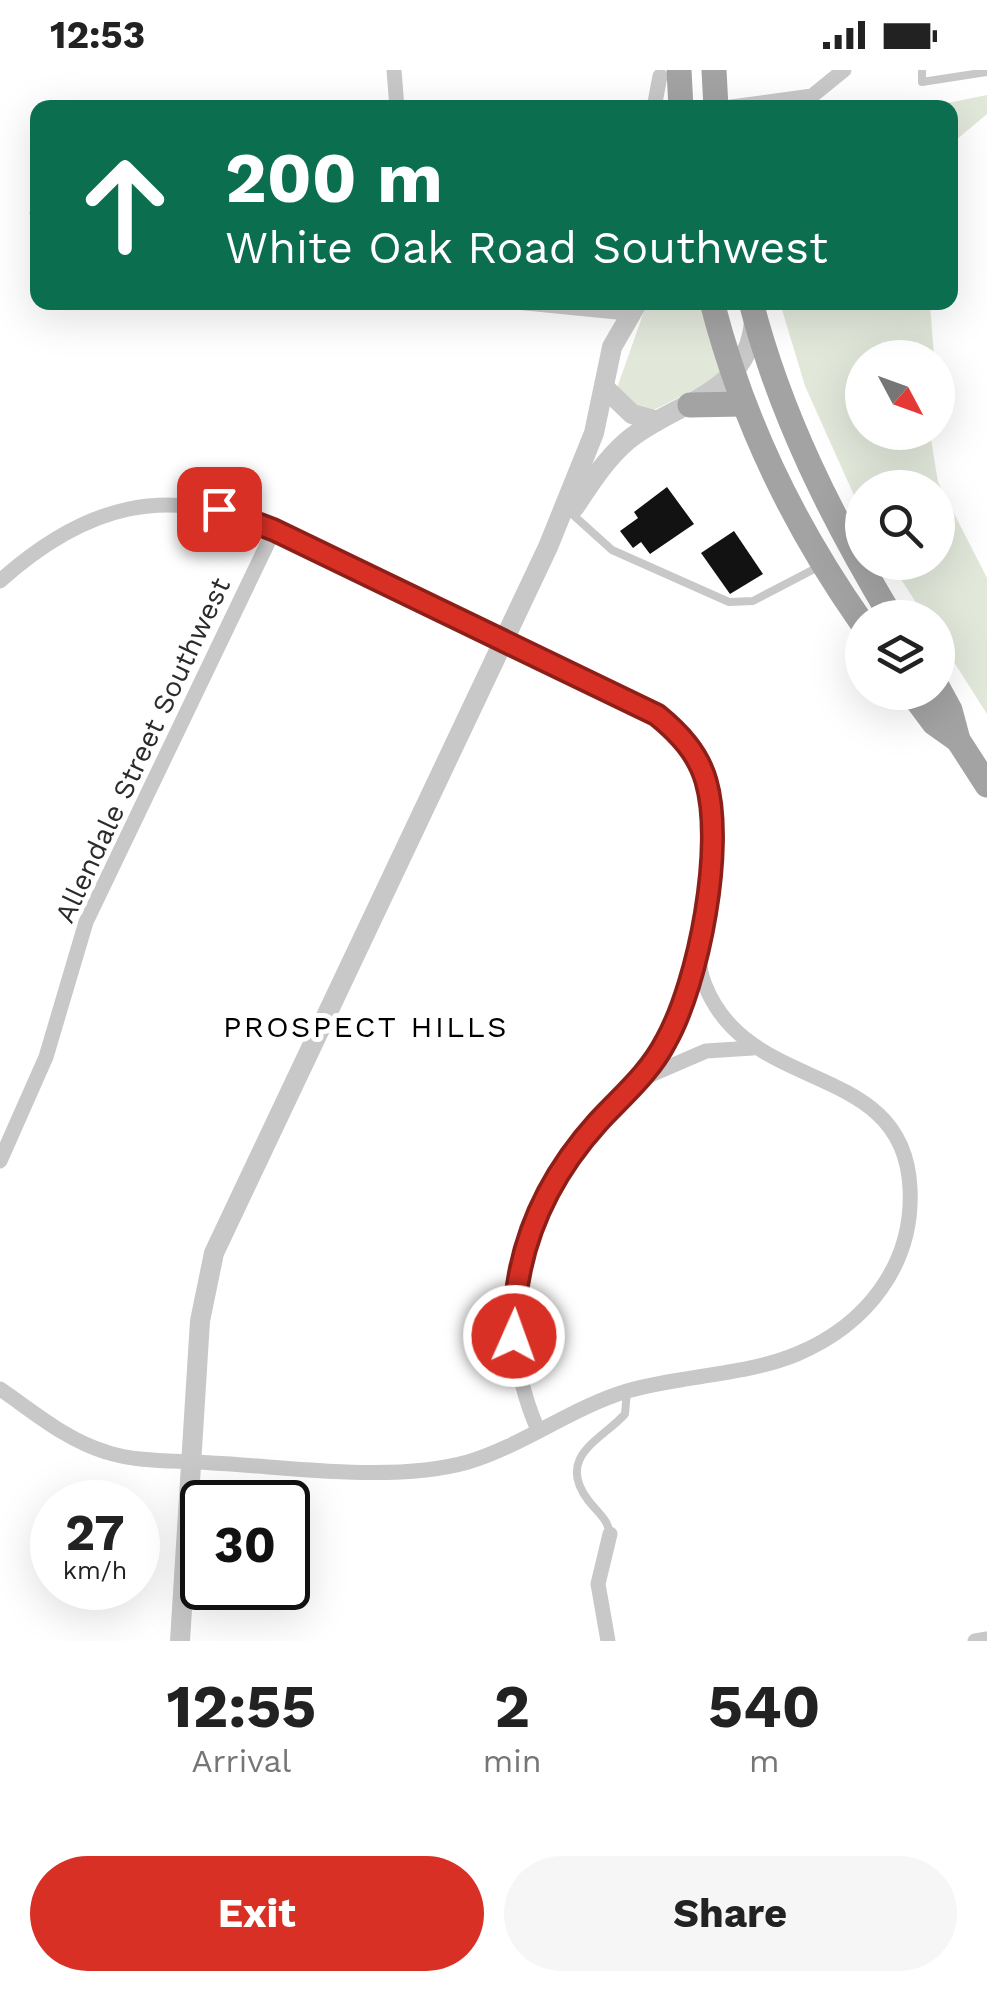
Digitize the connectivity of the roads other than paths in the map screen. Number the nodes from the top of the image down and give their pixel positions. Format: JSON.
{"nodes":[{"id":1,"x":394,"y":70,"type":"edge"},
{"id":2,"x":714,"y":70,"type":"edge"},
{"id":3,"x":844,"y":70,"type":"edge"},
{"id":4,"x":922,"y":70,"type":"edge"},
{"id":5,"x":987,"y":72,"type":"edge"},
{"id":6,"x":669,"y":73,"type":"edge"},
{"id":7,"x":397,"y":100,"type":"edge"},
{"id":8,"x":657,"y":100,"type":"edge"},
{"id":9,"x":678,"y":100,"type":"edge"},
{"id":10,"x":716,"y":100,"type":"edge"},
{"id":11,"x":783,"y":100,"type":"edge"},
{"id":12,"x":618,"y":310,"type":"edge"},
{"id":13,"x":633,"y":310,"type":"edge"},
{"id":14,"x":714,"y":310,"type":"edge"},
{"id":15,"x":750,"y":310,"type":"edge"},
{"id":16,"x":751,"y":310,"type":"edge"},
{"id":17,"x":612,"y":347,"type":"junction"},
{"id":18,"x":734,"y":377,"type":"junction"},
{"id":19,"x":606,"y":389,"type":"junction"},
{"id":20,"x":743,"y":404,"type":"junction"},
{"id":21,"x":690,"y":406,"type":"junction"},
{"id":22,"x":657,"y":420,"type":"junction"},
{"id":23,"x":571,"y":513,"type":"junction"},
{"id":24,"x":274,"y":530,"type":"junction"},
{"id":25,"x":548,"y":547,"type":"junction"},
{"id":26,"x":823,"y":565,"type":"junction"},
{"id":27,"x":0,"y":581,"type":"edge"},
{"id":28,"x":847,"y":600,"type":"edge"},
{"id":29,"x":882,"y":600,"type":"edge"},
{"id":30,"x":504,"y":641,"type":"junction"},
{"id":31,"x":924,"y":710,"type":"edge"},
{"id":32,"x":950,"y":710,"type":"edge"},
{"id":33,"x":958,"y":740,"type":"junction"},
{"id":34,"x":987,"y":785,"type":"edge"},
{"id":35,"x":697,"y":958,"type":"junction"},
{"id":36,"x":753,"y":1048,"type":"junction"},
{"id":37,"x":639,"y":1082,"type":"junction"},
{"id":38,"x":0,"y":1161,"type":"edge"},
{"id":39,"x":0,"y":1389,"type":"edge"},
{"id":40,"x":628,"y":1391,"type":"junction"},
{"id":41,"x":538,"y":1430,"type":"junction"},
{"id":42,"x":191,"y":1461,"type":"junction"},
{"id":43,"x":610,"y":1534,"type":"joint"},
{"id":44,"x":987,"y":1638,"type":"edge"},
{"id":45,"x":180,"y":1641,"type":"edge"},
{"id":46,"x":608,"y":1641,"type":"edge"},
{"id":47,"x":975,"y":1641,"type":"edge"}],
"edges":[{"from":1,"to":7,"type":"street"},
{"from":2,"to":10,"type":"main road"},
{"from":3,"to":11,"type":"street"},
{"from":4,"to":5,"type":"lane"},
{"from":6,"to":8,"type":"street"},
{"from":6,"to":9,"type":"main road"},
{"from":12,"to":17,"type":"street"},
{"from":13,"to":17,"type":"street"},
{"from":14,"to":18,"type":"main road"},
{"from":15,"to":18,"type":"street"},
{"from":16,"to":29,"type":"main road"},
{"from":17,"to":19,"type":"street"},
{"from":18,"to":20,"type":"main road"},
{"from":18,"to":21,"type":"street"},
{"from":19,"to":22,"type":"street"},
{"from":19,"to":25,"type":"street"},
{"from":20,"to":21,"type":"main road"},
{"from":20,"to":26,"type":"main road"},
{"from":21,"to":22,"type":"street"},
{"from":22,"to":23,"type":"street"},
{"from":23,"to":25,"type":"street"},
{"from":23,"to":26,"type":"lane"},
{"from":24,"to":27,"type":"street"},
{"from":24,"to":30,"type":"street"},
{"from":24,"to":38,"type":"street","name":"Allendale Street Southwest"},
{"from":25,"to":30,"type":"street"},
{"from":26,"to":28,"type":"main road"},
{"from":30,"to":35,"type":"street"},
{"from":30,"to":42,"type":"street"},
{"from":31,"to":33,"type":"main road"},
{"from":32,"to":33,"type":"main road"},
{"from":33,"to":34,"type":"main road"},
{"from":35,"to":36,"type":"street"},
{"from":35,"to":37,"type":"street"},
{"from":36,"to":37,"type":"street"},
{"from":36,"to":40,"type":"street"},
{"from":37,"to":41,"type":"street"},
{"from":39,"to":42,"type":"street"},
{"from":40,"to":41,"type":"street"},
{"from":40,"to":43,"type":"lane"},
{"from":41,"to":42,"type":"street"},
{"from":42,"to":45,"type":"street"},
{"from":43,"to":46,"type":"street"},
{"from":44,"to":47,"type":"street"}]}
